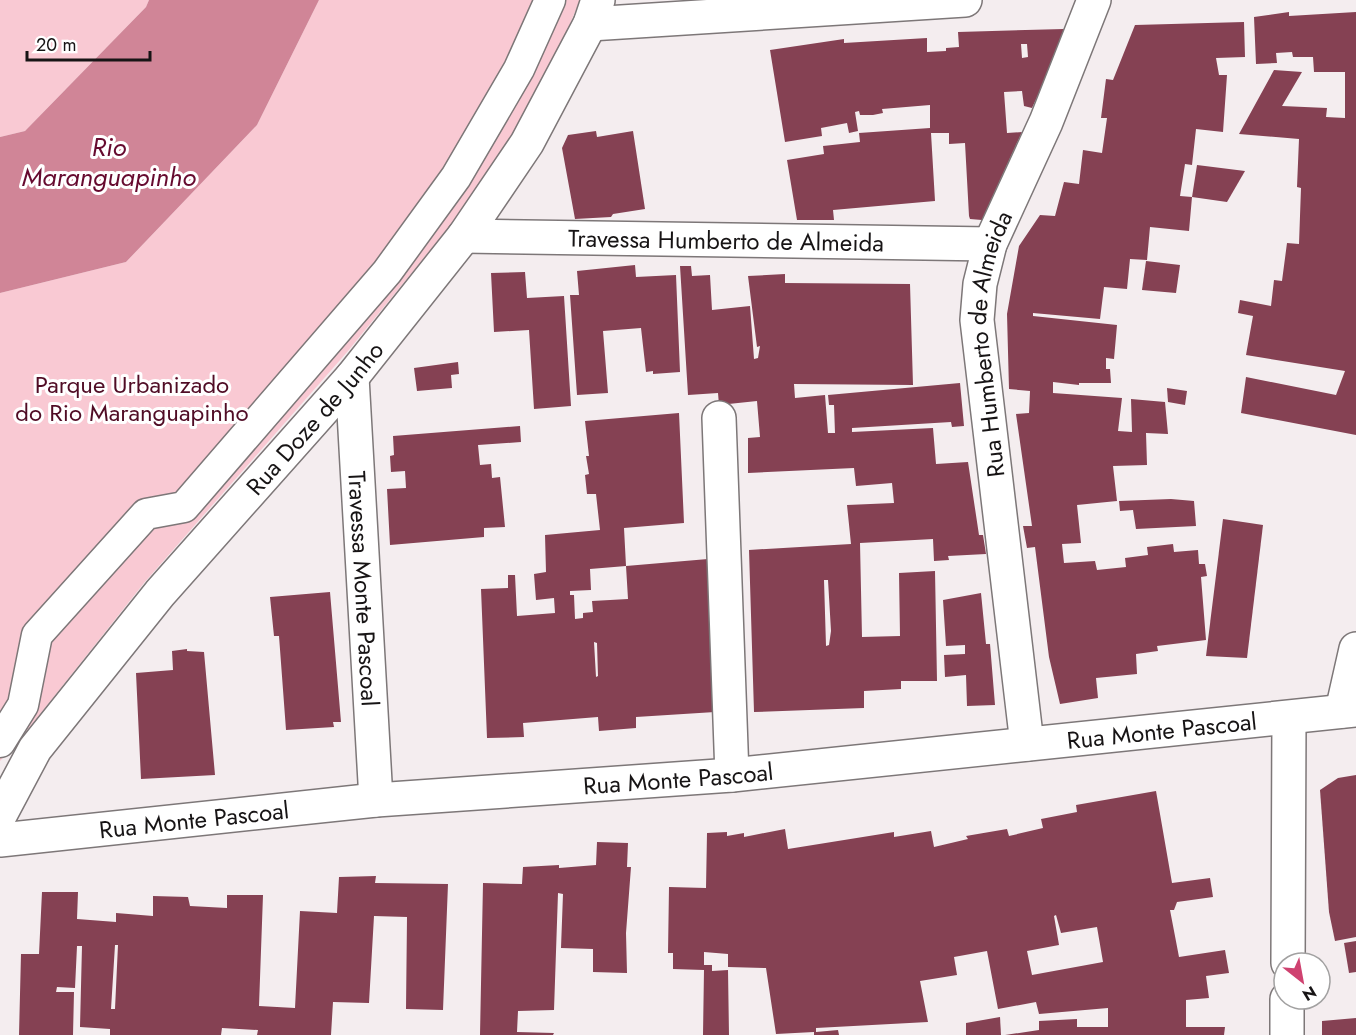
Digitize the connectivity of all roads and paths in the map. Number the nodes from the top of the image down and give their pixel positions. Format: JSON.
{"nodes":[{"id":1,"x":550,"y":0,"type":"edge"},
{"id":2,"x":965,"y":0,"type":"edge"},
{"id":3,"x":1094,"y":0,"type":"edge"},
{"id":4,"x":594,"y":12,"type":"edge"},
{"id":5,"x":464,"y":236,"type":"junction"},
{"id":6,"x":990,"y":244,"type":"junction"},
{"id":7,"x":352,"y":377,"type":"junction"},
{"id":8,"x":718,"y":418,"type":"dead end"},
{"id":9,"x":1356,"y":649,"type":"edge"},
{"id":10,"x":1349,"y":710,"type":"edge"},
{"id":11,"x":1289,"y":718,"type":"junction"},
{"id":12,"x":0,"y":742,"type":"edge"},
{"id":13,"x":1027,"y":744,"type":"junction"},
{"id":14,"x":732,"y":775,"type":"junction"},
{"id":15,"x":376,"y":800,"type":"junction"},
{"id":16,"x":0,"y":815,"type":"edge"},
{"id":17,"x":0,"y":840,"type":"edge"},
{"id":18,"x":1288,"y":951,"type":"edge"},
{"id":19,"x":1287,"y":1011,"type":"edge"},
{"id":20,"x":1287,"y":1035,"type":"edge"}],
"edges":[{"from":1,"to":12,"type":"street"},
{"from":2,"to":4,"type":"street"},
{"from":3,"to":6,"type":"street","name":"Rua Humberto de Almeida"},
{"from":4,"to":5,"type":"street","name":"Rua Doze de Junho"},
{"from":5,"to":6,"type":"street","name":"Travessa Humberto de Almeida"},
{"from":5,"to":7,"type":"street","name":"Rua Doze de Junho"},
{"from":6,"to":13,"type":"street","name":"Rua Humberto de Almeida"},
{"from":7,"to":15,"type":"street","name":"Travessa Monte Pascoal"},
{"from":7,"to":16,"type":"street","name":"Rua Doze de Junho"},
{"from":8,"to":14,"type":"street"},
{"from":9,"to":10,"type":"street"},
{"from":10,"to":11,"type":"street","name":"Rua Monte Pascoal"},
{"from":11,"to":13,"type":"street","name":"Rua Monte Pascoal"},
{"from":11,"to":18,"type":"street"},
{"from":13,"to":14,"type":"street","name":"Rua Monte Pascoal"},
{"from":14,"to":15,"type":"street","name":"Rua Monte Pascoal"},
{"from":15,"to":17,"type":"street","name":"Rua Monte Pascoal"},
{"from":19,"to":20,"type":"street"}]}
